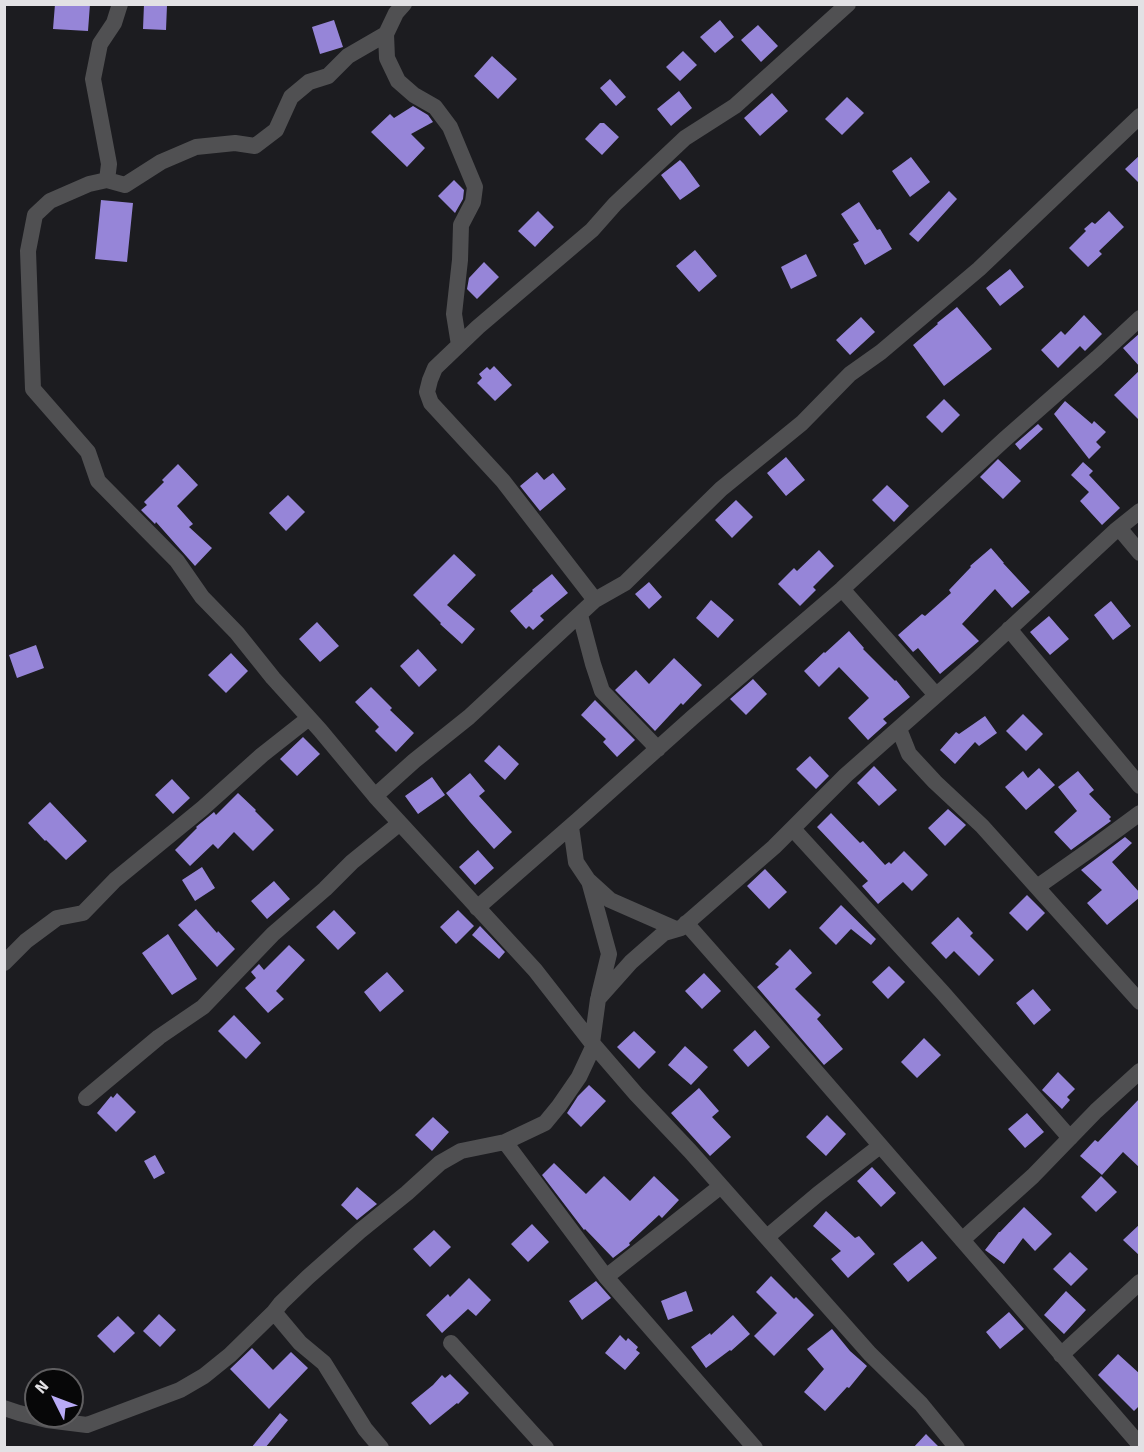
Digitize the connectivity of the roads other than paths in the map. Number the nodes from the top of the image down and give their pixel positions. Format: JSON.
{"nodes":[{"id":1,"x":120,"y":4,"type":"edge"},
{"id":2,"x":404,"y":4,"type":"edge"},
{"id":3,"x":848,"y":4,"type":"edge"},
{"id":4,"x":386,"y":34,"type":"junction"},
{"id":5,"x":1140,"y":116,"type":"edge"},
{"id":6,"x":107,"y":180,"type":"junction"},
{"id":7,"x":1140,"y":318,"type":"edge"},
{"id":8,"x":459,"y":345,"type":"junction"},
{"id":9,"x":1140,"y":511,"type":"edge"},
{"id":10,"x":1119,"y":528,"type":"junction"},
{"id":11,"x":1140,"y":553,"type":"edge"},
{"id":12,"x":842,"y":589,"type":"junction"},
{"id":13,"x":595,"y":600,"type":"junction"},
{"id":14,"x":580,"y":615,"type":"junction"},
{"id":15,"x":1009,"y":629,"type":"junction"},
{"id":16,"x":936,"y":695,"type":"junction"},
{"id":17,"x":309,"y":718,"type":"junction"},
{"id":18,"x":898,"y":729,"type":"junction"},
{"id":19,"x":658,"y":749,"type":"junction"},
{"id":20,"x":1140,"y":786,"type":"edge"},
{"id":21,"x":375,"y":796,"type":"junction"},
{"id":22,"x":1140,"y":813,"type":"edge"},
{"id":23,"x":400,"y":823,"type":"junction"},
{"id":24,"x":571,"y":827,"type":"junction"},
{"id":25,"x":793,"y":829,"type":"junction"},
{"id":26,"x":588,"y":880,"type":"junction"},
{"id":27,"x":1037,"y":887,"type":"junction"},
{"id":28,"x":477,"y":908,"type":"junction"},
{"id":29,"x":681,"y":926,"type":"junction"},
{"id":30,"x":4,"y":963,"type":"edge"},
{"id":31,"x":598,"y":999,"type":"junction"},
{"id":32,"x":1140,"y":1002,"type":"edge"},
{"id":33,"x":593,"y":1044,"type":"junction"},
{"id":34,"x":1140,"y":1071,"type":"edge"},
{"id":35,"x":86,"y":1098,"type":"dead end"},
{"id":36,"x":1070,"y":1138,"type":"junction"},
{"id":37,"x":505,"y":1142,"type":"junction"},
{"id":38,"x":880,"y":1146,"type":"junction"},
{"id":39,"x":721,"y":1186,"type":"junction"},
{"id":40,"x":767,"y":1237,"type":"junction"},
{"id":41,"x":962,"y":1240,"type":"junction"},
{"id":42,"x":606,"y":1277,"type":"junction"},
{"id":43,"x":1140,"y":1282,"type":"edge"},
{"id":44,"x":274,"y":1312,"type":"junction"},
{"id":45,"x":451,"y":1343,"type":"dead end"},
{"id":46,"x":1061,"y":1355,"type":"junction"},
{"id":47,"x":4,"y":1408,"type":"edge"},
{"id":48,"x":1140,"y":1445,"type":"edge"},
{"id":49,"x":381,"y":1448,"type":"edge"},
{"id":50,"x":546,"y":1448,"type":"edge"},
{"id":51,"x":755,"y":1448,"type":"edge"},
{"id":52,"x":957,"y":1448,"type":"edge"}],
"edges":[{"from":1,"to":6,"type":"street"},
{"from":2,"to":4,"type":"street"},
{"from":3,"to":8,"type":"street"},
{"from":4,"to":6,"type":"street"},
{"from":4,"to":8,"type":"street"},
{"from":5,"to":13,"type":"street"},
{"from":6,"to":17,"type":"street"},
{"from":7,"to":12,"type":"street"},
{"from":8,"to":13,"type":"street"},
{"from":9,"to":10,"type":"street"},
{"from":10,"to":11,"type":"street"},
{"from":10,"to":15,"type":"street"},
{"from":12,"to":16,"type":"street"},
{"from":12,"to":19,"type":"street"},
{"from":13,"to":14,"type":"street"},
{"from":14,"to":19,"type":"street"},
{"from":14,"to":21,"type":"street"},
{"from":15,"to":16,"type":"street"},
{"from":15,"to":20,"type":"street"},
{"from":16,"to":18,"type":"street"},
{"from":17,"to":21,"type":"street"},
{"from":17,"to":30,"type":"street"},
{"from":18,"to":25,"type":"street"},
{"from":18,"to":27,"type":"street"},
{"from":19,"to":24,"type":"street"},
{"from":21,"to":23,"type":"street"},
{"from":22,"to":27,"type":"street"},
{"from":23,"to":28,"type":"street"},
{"from":23,"to":35,"type":"street"},
{"from":24,"to":26,"type":"street"},
{"from":24,"to":28,"type":"street"},
{"from":25,"to":29,"type":"street"},
{"from":25,"to":36,"type":"street"},
{"from":26,"to":29,"type":"street"},
{"from":26,"to":31,"type":"street"},
{"from":27,"to":32,"type":"street"},
{"from":28,"to":33,"type":"street"},
{"from":29,"to":31,"type":"street"},
{"from":29,"to":38,"type":"street"},
{"from":31,"to":33,"type":"street"},
{"from":33,"to":37,"type":"street"},
{"from":33,"to":39,"type":"street"},
{"from":34,"to":36,"type":"street"},
{"from":36,"to":41,"type":"street"},
{"from":37,"to":42,"type":"street"},
{"from":37,"to":44,"type":"street"},
{"from":38,"to":40,"type":"street"},
{"from":38,"to":41,"type":"street"},
{"from":39,"to":40,"type":"street"},
{"from":39,"to":42,"type":"street"},
{"from":40,"to":52,"type":"street"},
{"from":41,"to":46,"type":"street"},
{"from":42,"to":51,"type":"street"},
{"from":43,"to":46,"type":"street"},
{"from":44,"to":47,"type":"street"},
{"from":44,"to":49,"type":"street"},
{"from":45,"to":50,"type":"street"},
{"from":46,"to":48,"type":"street"}]}
